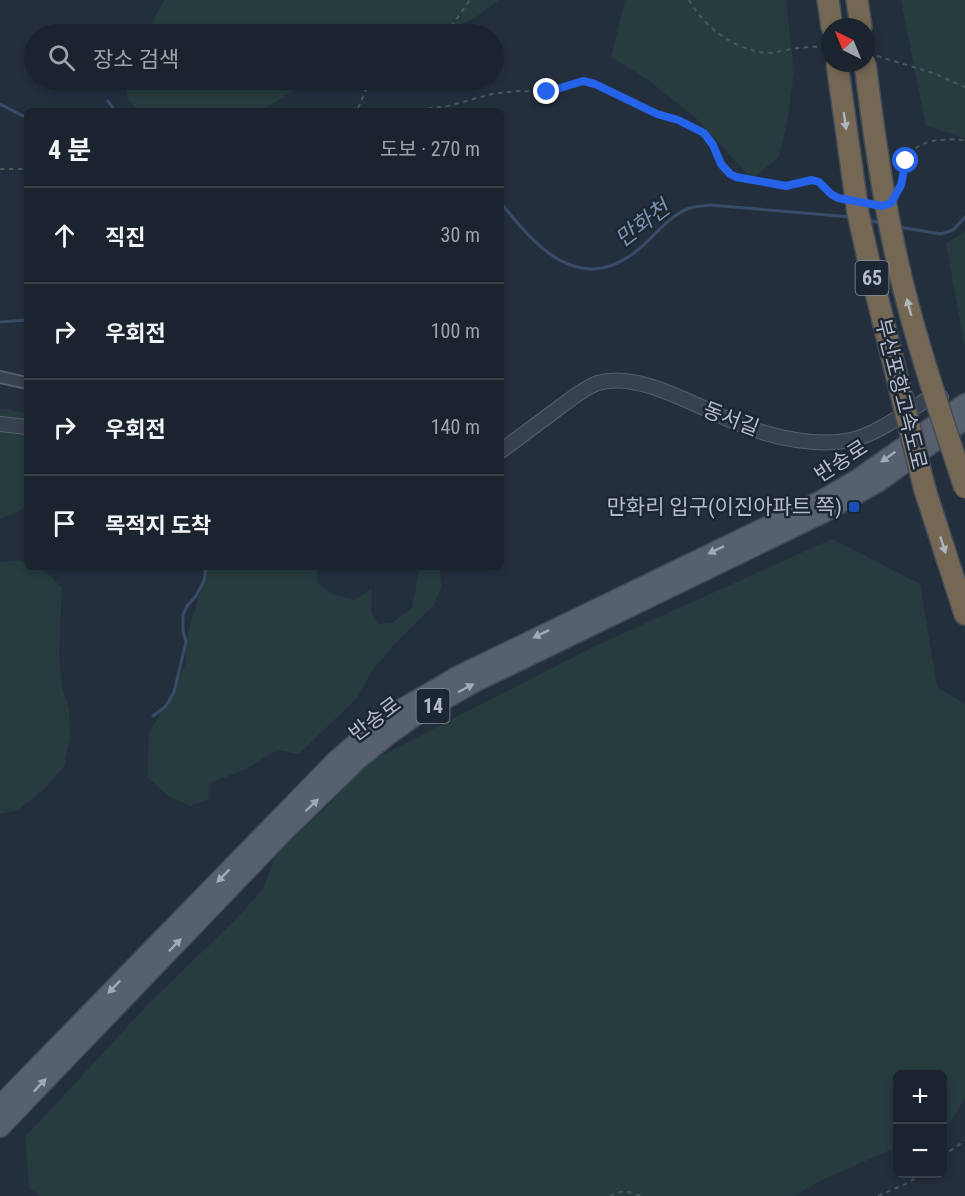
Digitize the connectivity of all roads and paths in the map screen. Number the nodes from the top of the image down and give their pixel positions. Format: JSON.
{"nodes":[{"id":1,"x":470,"y":0,"type":"edge"},
{"id":2,"x":689,"y":0,"type":"edge"},
{"id":3,"x":828,"y":0,"type":"edge"},
{"id":4,"x":857,"y":0,"type":"edge"},
{"id":5,"x":831,"y":18,"type":"edge"},
{"id":6,"x":860,"y":18,"type":"edge"},
{"id":7,"x":453,"y":24,"type":"edge"},
{"id":8,"x":821,"y":47,"type":"edge"},
{"id":9,"x":875,"y":60,"type":"edge"},
{"id":10,"x":838,"y":72,"type":"edge"},
{"id":11,"x":872,"y":72,"type":"edge"},
{"id":12,"x":965,"y":87,"type":"edge"},
{"id":13,"x":366,"y":90,"type":"edge"},
{"id":14,"x":358,"y":108,"type":"edge"},
{"id":15,"x":433,"y":108,"type":"edge"},
{"id":16,"x":965,"y":140,"type":"edge"},
{"id":17,"x":0,"y":169,"type":"edge"},
{"id":18,"x":24,"y":169,"type":"edge"},
{"id":19,"x":898,"y":191,"type":"dead end"},
{"id":20,"x":849,"y":200,"type":"dead end"},
{"id":21,"x":0,"y":377,"type":"edge"},
{"id":22,"x":24,"y":382,"type":"edge"},
{"id":23,"x":961,"y":415,"type":"edge"},
{"id":24,"x":0,"y":424,"type":"edge"},
{"id":25,"x":24,"y":426,"type":"edge"},
{"id":26,"x":504,"y":449,"type":"edge"},
{"id":27,"x":965,"y":488,"type":"edge"},
{"id":28,"x":965,"y":614,"type":"edge"},
{"id":29,"x":0,"y":1105,"type":"edge"},
{"id":30,"x":0,"y":1128,"type":"edge"},
{"id":31,"x":965,"y":1141,"type":"edge"},
{"id":32,"x":947,"y":1153,"type":"edge"},
{"id":33,"x":914,"y":1178,"type":"edge"},
{"id":34,"x":610,"y":1196,"type":"edge"},
{"id":35,"x":641,"y":1196,"type":"edge"},
{"id":36,"x":878,"y":1196,"type":"edge"}],
"edges":[{"from":1,"to":7,"type":"path"},
{"from":2,"to":8,"type":"path"},
{"from":3,"to":5,"type":"highway"},
{"from":4,"to":6,"type":"highway"},
{"from":9,"to":12,"type":"path"},
{"from":10,"to":28,"type":"highway","name":"부산포항고속도로","number":"65","one_way":true,"bridge":true},
{"from":27,"to":11,"type":"highway","name":"부산포항고속도로","number":"65","one_way":true,"bridge":true},
{"from":13,"to":14,"type":"path"},
{"from":15,"to":20,"type":"path"},
{"from":16,"to":19,"type":"path"},
{"from":17,"to":18,"type":"path"},
{"from":21,"to":22,"type":"street"},
{"from":23,"to":26,"type":"street","name":"동서길"},
{"from":23,"to":29,"type":"main road","name":"반송로","number":"14","one_way":true},
{"from":30,"to":23,"type":"main road","name":"반송로","number":"14","one_way":true},
{"from":24,"to":25,"type":"street"},
{"from":31,"to":32,"type":"path"},
{"from":33,"to":36,"type":"path"},
{"from":34,"to":35,"type":"path"}]}
